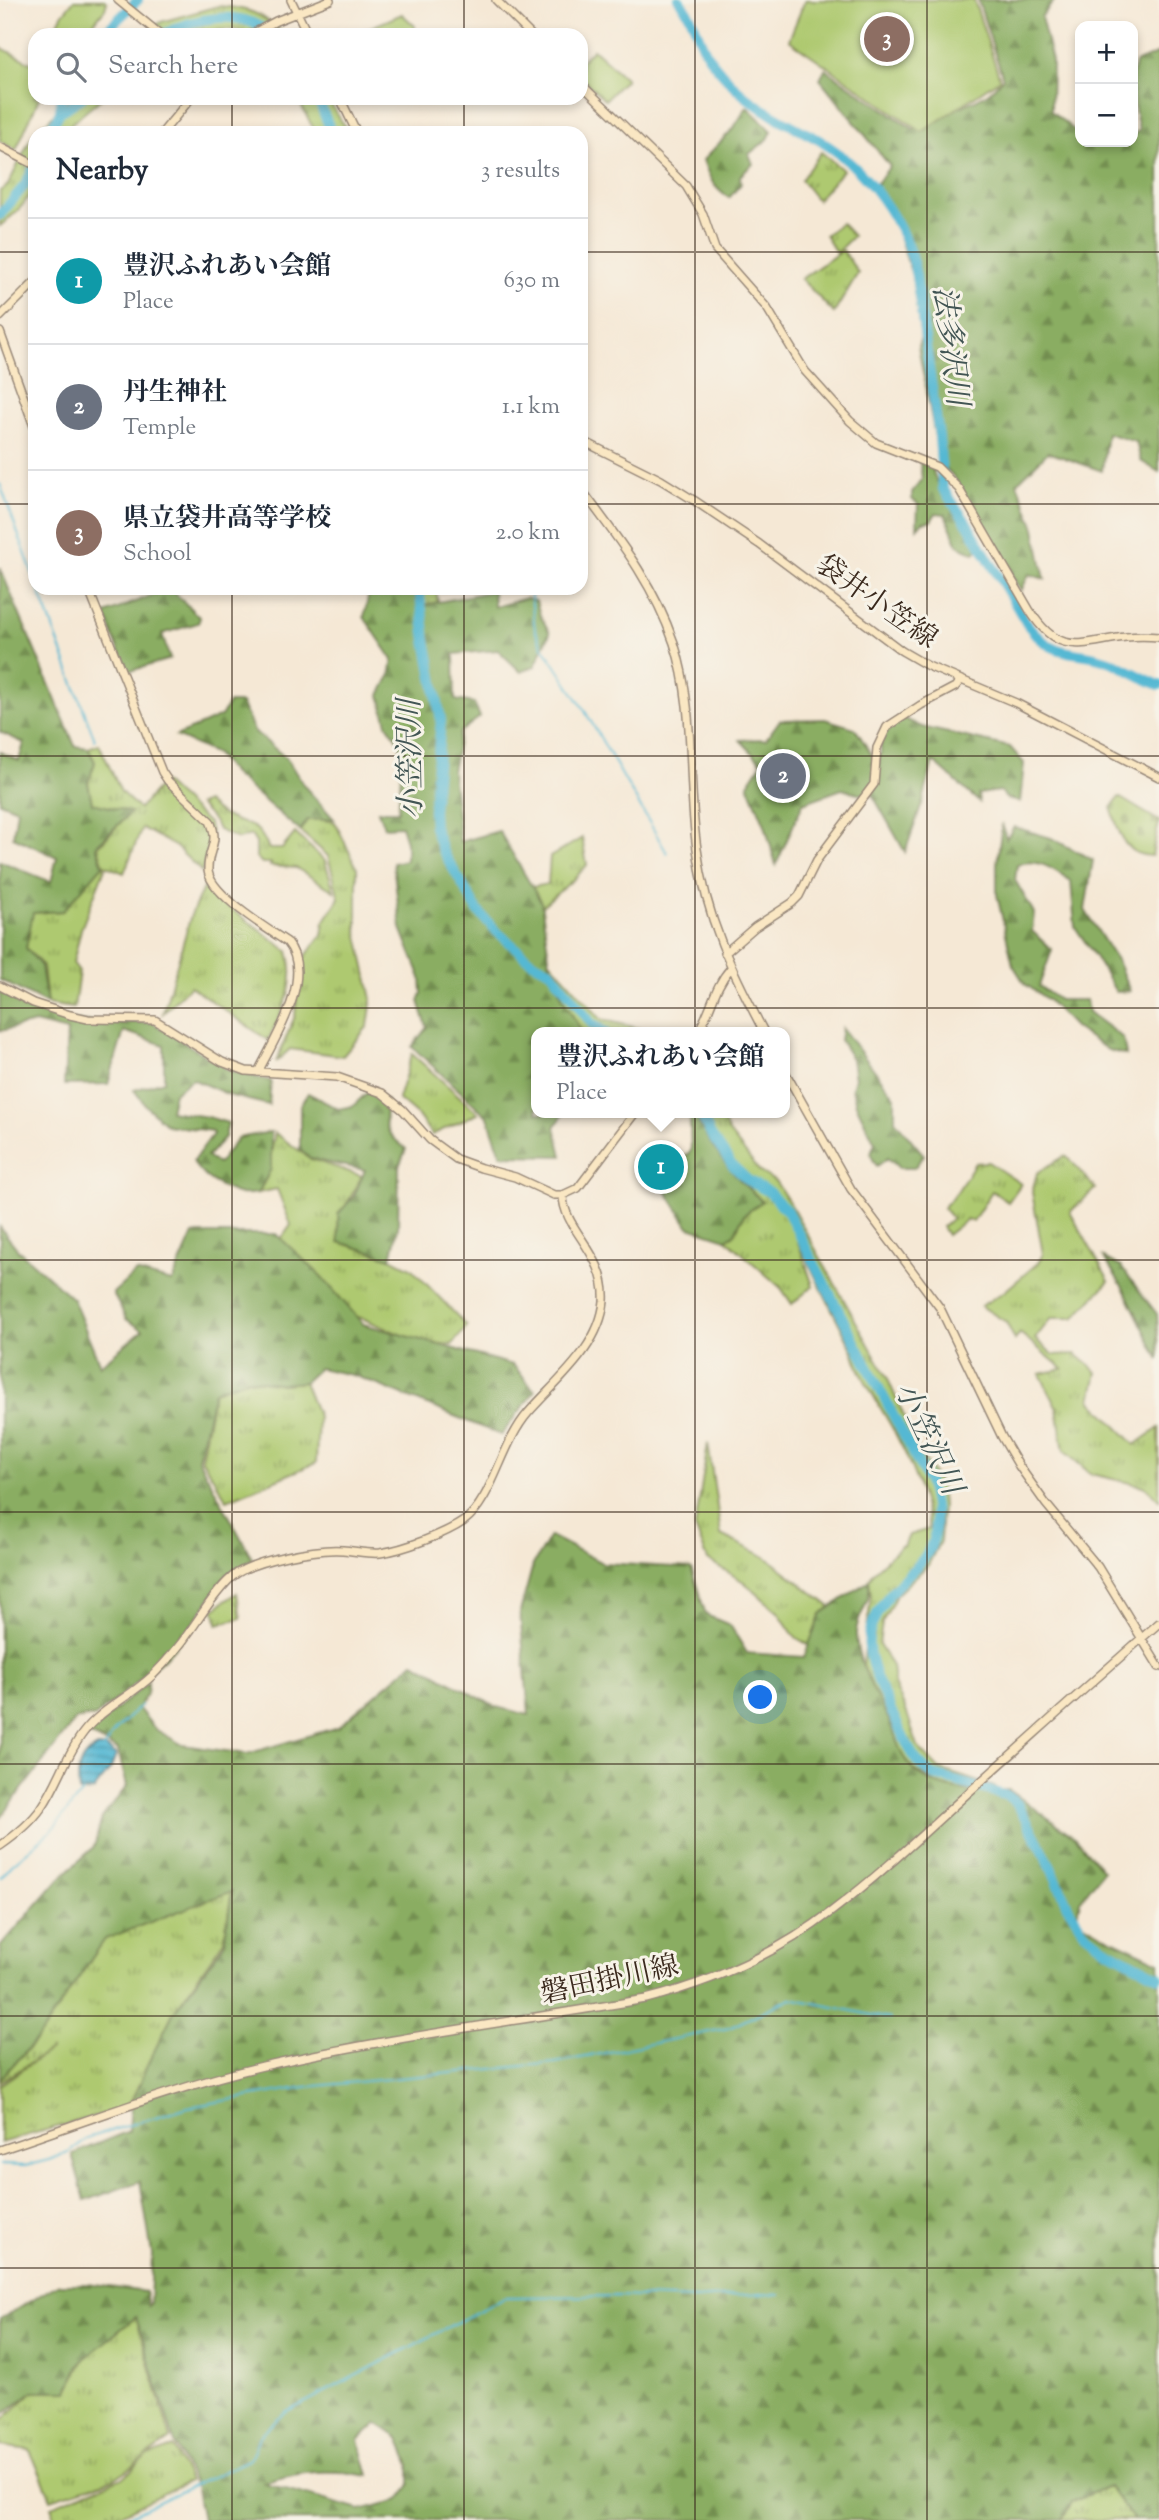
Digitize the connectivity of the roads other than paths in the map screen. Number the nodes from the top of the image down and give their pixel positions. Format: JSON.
{"nodes":[{"id":1,"x":291,"y":0,"type":"edge"},
{"id":2,"x":330,"y":0,"type":"edge"},
{"id":3,"x":496,"y":0,"type":"edge"},
{"id":4,"x":120,"y":1,"type":"edge"},
{"id":5,"x":298,"y":13,"type":"junction"},
{"id":6,"x":152,"y":28,"type":"edge"},
{"id":7,"x":264,"y":28,"type":"edge"},
{"id":8,"x":305,"y":28,"type":"edge"},
{"id":9,"x":524,"y":28,"type":"edge"},
{"id":10,"x":588,"y":91,"type":"edge"},
{"id":11,"x":185,"y":105,"type":"edge"},
{"id":12,"x":343,"y":105,"type":"edge"},
{"id":13,"x":168,"y":126,"type":"edge"},
{"id":14,"x":353,"y":126,"type":"edge"},
{"id":15,"x":0,"y":147,"type":"edge"},
{"id":16,"x":28,"y":162,"type":"edge"},
{"id":17,"x":28,"y":289,"type":"edge"},
{"id":18,"x":0,"y":317,"type":"edge"},
{"id":19,"x":0,"y":332,"type":"edge"},
{"id":20,"x":28,"y":410,"type":"edge"},
{"id":21,"x":588,"y":444,"type":"edge"},
{"id":22,"x":588,"y":498,"type":"edge"},
{"id":23,"x":91,"y":595,"type":"edge"},
{"id":24,"x":1159,"y":637,"type":"edge"},
{"id":25,"x":961,"y":680,"type":"junction"},
{"id":26,"x":1159,"y":777,"type":"edge"},
{"id":27,"x":724,"y":953,"type":"junction"},
{"id":28,"x":730,"y":968,"type":"junction"},
{"id":29,"x":0,"y":986,"type":"edge"},
{"id":30,"x":701,"y":1027,"type":"edge"},
{"id":31,"x":761,"y":1027,"type":"edge"},
{"id":32,"x":258,"y":1072,"type":"junction"},
{"id":33,"x":790,"y":1081,"type":"edge"},
{"id":34,"x":631,"y":1118,"type":"edge"},
{"id":35,"x":563,"y":1195,"type":"junction"},
{"id":36,"x":1159,"y":1623,"type":"edge"},
{"id":37,"x":1140,"y":1639,"type":"junction"},
{"id":38,"x":1159,"y":1667,"type":"edge"},
{"id":39,"x":0,"y":1846,"type":"edge"},
{"id":40,"x":0,"y":2150,"type":"edge"}],
"edges":[{"from":1,"to":5,"type":"street"},
{"from":2,"to":5,"type":"street"},
{"from":3,"to":9,"type":"street"},
{"from":4,"to":6,"type":"street"},
{"from":5,"to":7,"type":"street"},
{"from":5,"to":8,"type":"street"},
{"from":10,"to":24,"type":"street"},
{"from":11,"to":13,"type":"street"},
{"from":12,"to":14,"type":"street"},
{"from":15,"to":16,"type":"street"},
{"from":17,"to":18,"type":"street"},
{"from":19,"to":20,"type":"street"},
{"from":21,"to":25,"type":"street","name":"袋井小笠線"},
{"from":22,"to":27,"type":"street"},
{"from":23,"to":32,"type":"street"},
{"from":25,"to":26,"type":"street","name":"袋井小笠線"},
{"from":25,"to":27,"type":"street"},
{"from":27,"to":28,"type":"street"},
{"from":28,"to":30,"type":"street"},
{"from":28,"to":31,"type":"street"},
{"from":29,"to":32,"type":"street"},
{"from":32,"to":35,"type":"street"},
{"from":33,"to":37,"type":"street"},
{"from":34,"to":35,"type":"street"},
{"from":35,"to":39,"type":"street"},
{"from":36,"to":37,"type":"street","name":"磐田掛川線"},
{"from":37,"to":38,"type":"street"},
{"from":37,"to":40,"type":"street","name":"磐田掛川線"}]}
